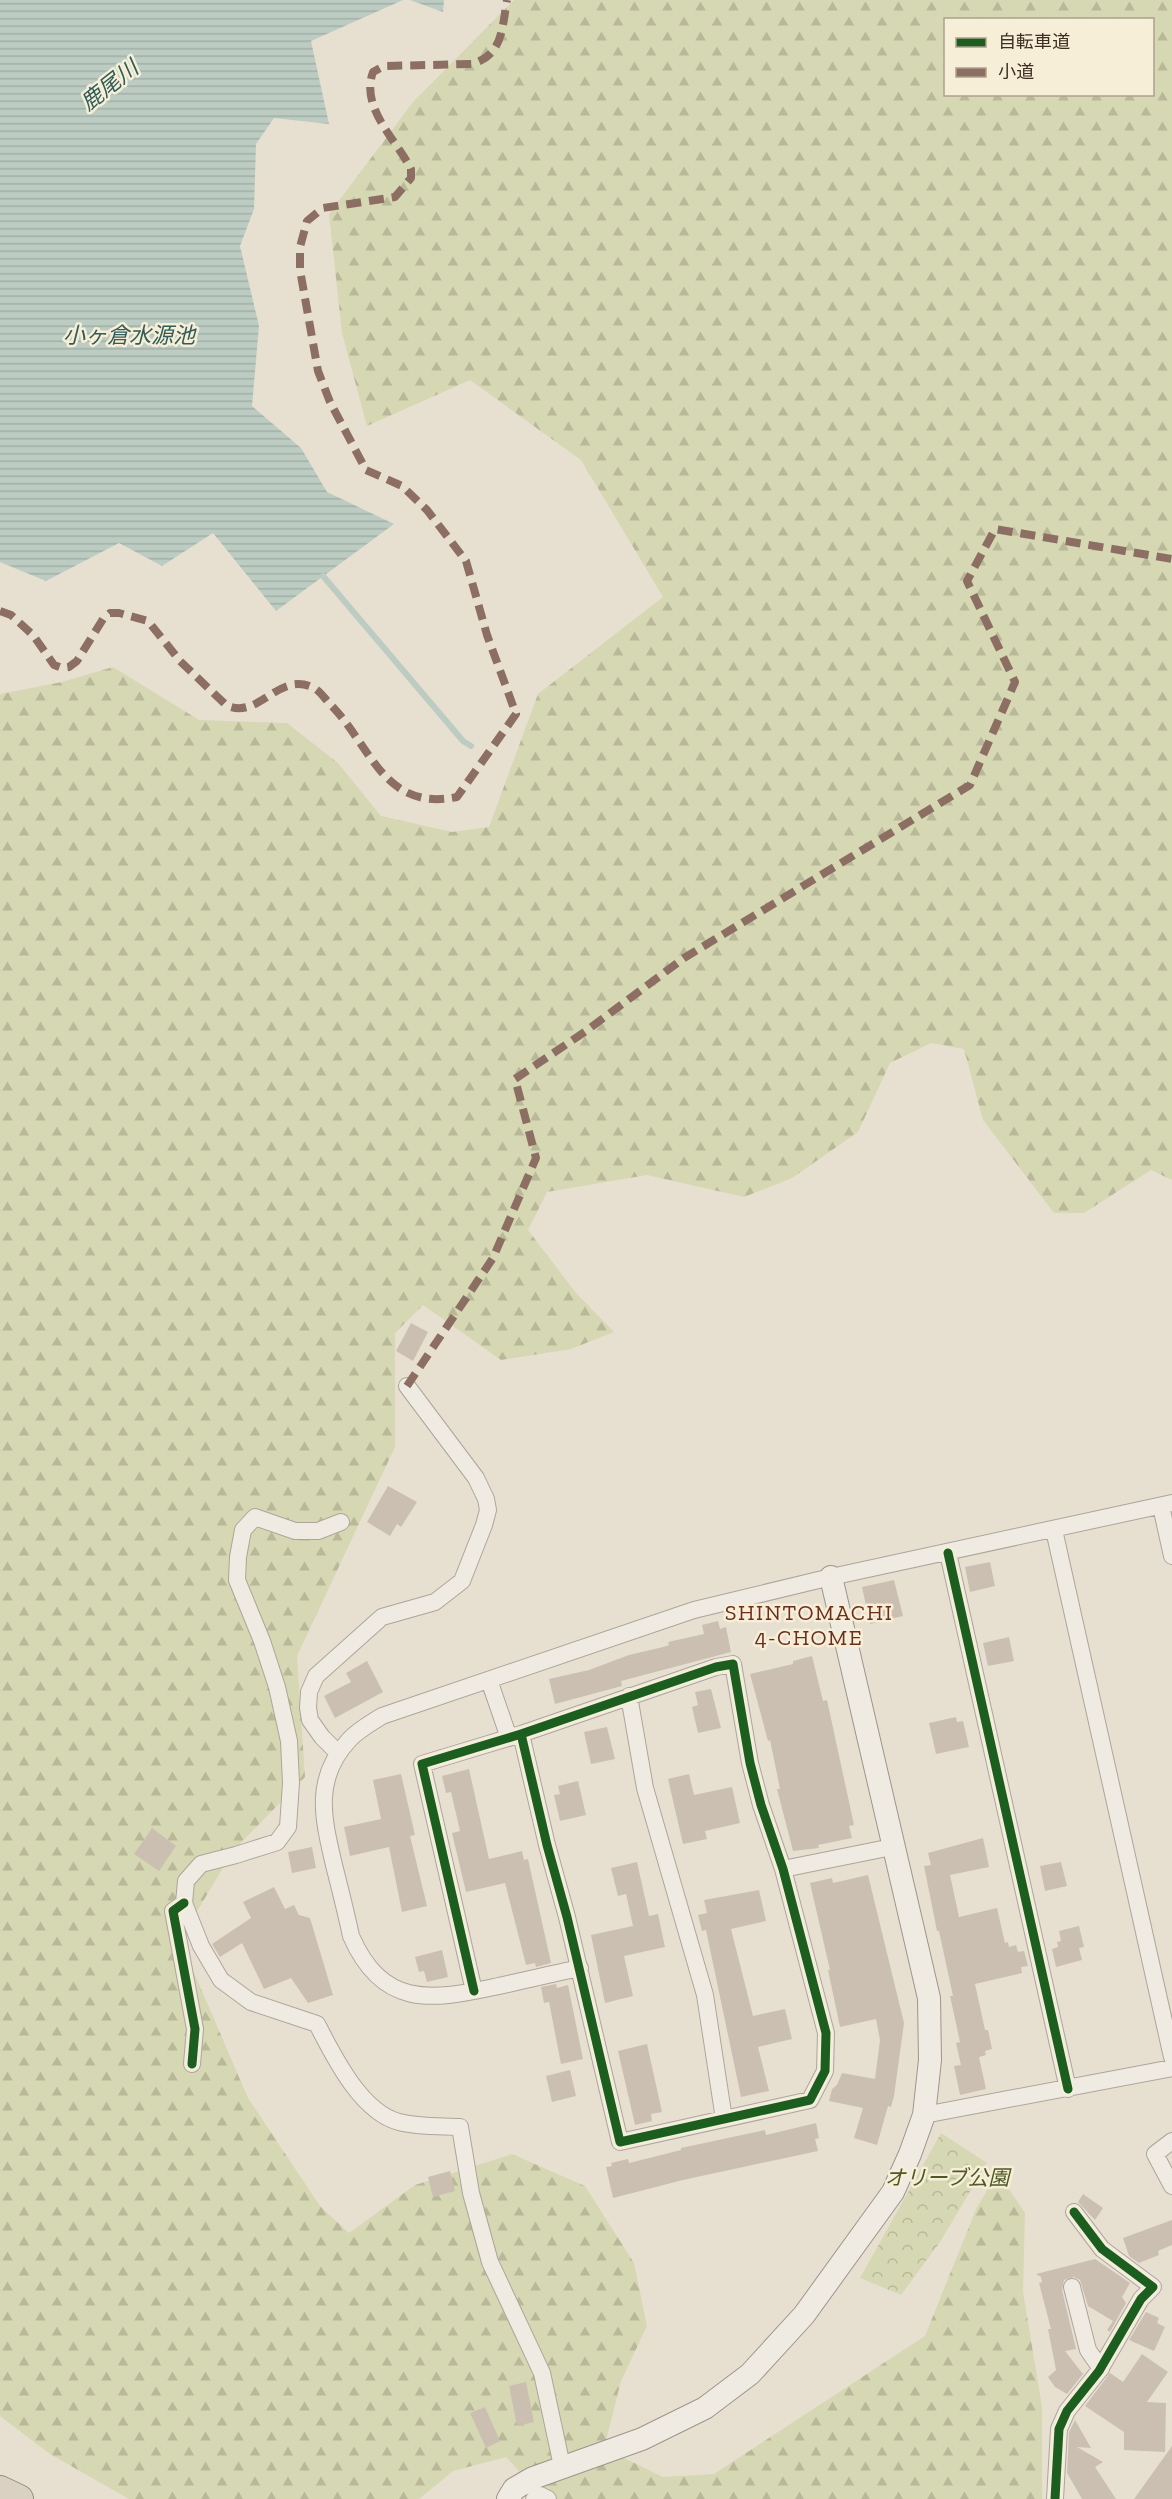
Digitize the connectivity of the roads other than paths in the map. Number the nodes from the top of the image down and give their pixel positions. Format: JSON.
{"nodes":[{"id":1,"x":407,"y":1386,"type":"dead end"},
{"id":2,"x":1166,"y":1505,"type":"edge"},
{"id":3,"x":341,"y":1522,"type":"dead end"},
{"id":4,"x":1054,"y":1530,"type":"junction"},
{"id":5,"x":948,"y":1553,"type":"junction"},
{"id":6,"x":1172,"y":1556,"type":"edge"},
{"id":7,"x":831,"y":1577,"type":"junction"},
{"id":8,"x":489,"y":1680,"type":"junction"},
{"id":9,"x":628,"y":1696,"type":"junction"},
{"id":10,"x":515,"y":1736,"type":"junction"},
{"id":11,"x":338,"y":1753,"type":"junction"},
{"id":12,"x":892,"y":1846,"type":"junction"},
{"id":13,"x":783,"y":1869,"type":"junction"},
{"id":14,"x":184,"y":1903,"type":"junction"},
{"id":15,"x":580,"y":1968,"type":"junction"},
{"id":16,"x":474,"y":1991,"type":"junction"},
{"id":17,"x":1172,"y":2056,"type":"edge"},
{"id":18,"x":192,"y":2064,"type":"dead end"},
{"id":19,"x":1172,"y":2068,"type":"edge"},
{"id":20,"x":1068,"y":2089,"type":"junction"},
{"id":21,"x":924,"y":2115,"type":"junction"},
{"id":22,"x":724,"y":2120,"type":"junction"},
{"id":23,"x":1172,"y":2140,"type":"edge"},
{"id":24,"x":1172,"y":2186,"type":"edge"},
{"id":25,"x":1074,"y":2212,"type":"dead end"},
{"id":26,"x":1072,"y":2287,"type":"dead end"},
{"id":27,"x":1101,"y":2368,"type":"junction"},
{"id":28,"x":562,"y":2466,"type":"junction"},
{"id":29,"x":0,"y":2490,"type":"edge"},
{"id":30,"x":19,"y":2499,"type":"edge"},
{"id":31,"x":508,"y":2499,"type":"edge"},
{"id":32,"x":534,"y":2499,"type":"edge"},
{"id":33,"x":548,"y":2499,"type":"edge"},
{"id":34,"x":1055,"y":2499,"type":"edge"}],
"edges":[{"from":1,"to":11,"type":"street"},
{"from":2,"to":4,"type":"street"},
{"from":2,"to":6,"type":"street"},
{"from":3,"to":14,"type":"street"},
{"from":4,"to":5,"type":"street"},
{"from":4,"to":17,"type":"street"},
{"from":5,"to":7,"type":"street"},
{"from":5,"to":20,"type":"street"},
{"from":7,"to":8,"type":"street"},
{"from":7,"to":12,"type":"street"},
{"from":8,"to":10,"type":"street"},
{"from":8,"to":11,"type":"street"},
{"from":9,"to":10,"type":"street"},
{"from":9,"to":13,"type":"street"},
{"from":9,"to":22,"type":"street"},
{"from":10,"to":15,"type":"street"},
{"from":10,"to":16,"type":"street"},
{"from":11,"to":16,"type":"street"},
{"from":12,"to":13,"type":"street"},
{"from":12,"to":21,"type":"street"},
{"from":13,"to":22,"type":"street"},
{"from":14,"to":18,"type":"street"},
{"from":14,"to":28,"type":"street"},
{"from":15,"to":16,"type":"street"},
{"from":15,"to":22,"type":"street"},
{"from":19,"to":20,"type":"street"},
{"from":20,"to":21,"type":"street"},
{"from":21,"to":28,"type":"street"},
{"from":23,"to":24,"type":"street"},
{"from":25,"to":27,"type":"street"},
{"from":26,"to":27,"type":"street"},
{"from":27,"to":34,"type":"street"},
{"from":28,"to":31,"type":"street"},
{"from":29,"to":30,"type":"highway"},
{"from":32,"to":33,"type":"street"}]}
